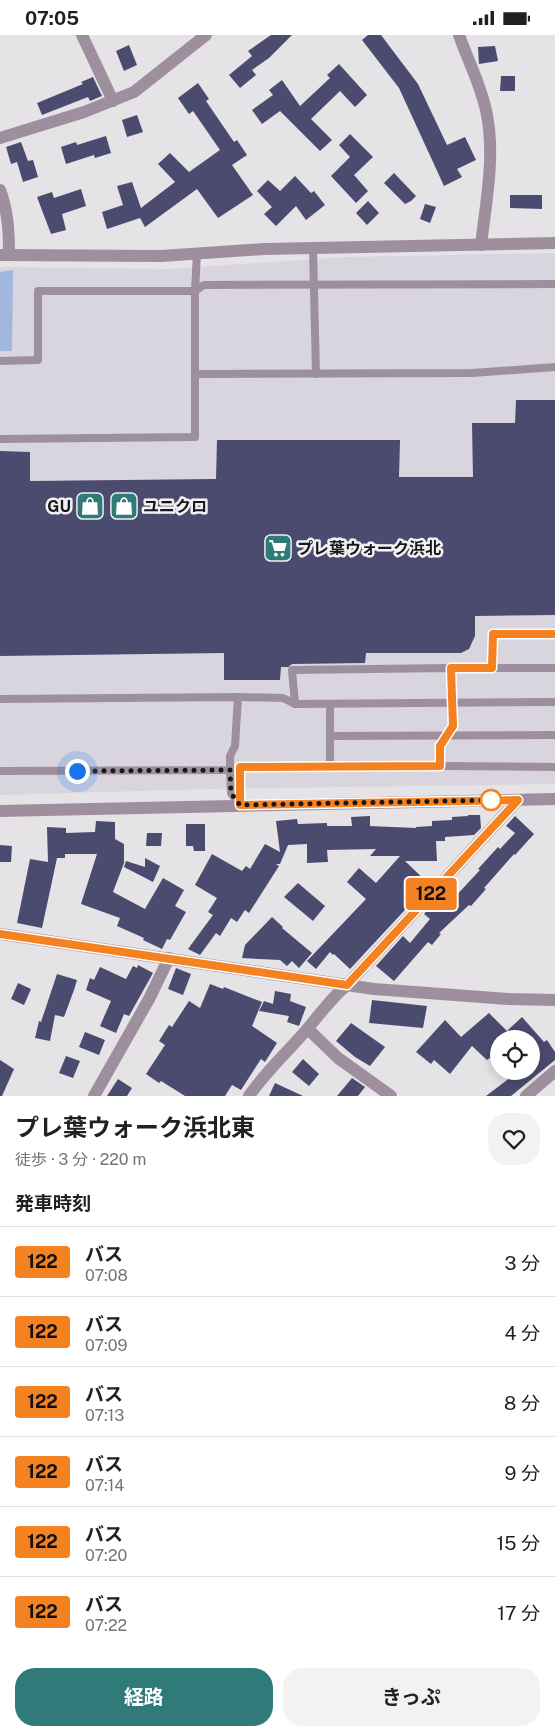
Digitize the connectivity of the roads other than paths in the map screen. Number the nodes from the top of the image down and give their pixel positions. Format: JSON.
{"nodes":[{"id":1,"x":82,"y":35,"type":"edge"},
{"id":2,"x":206,"y":35,"type":"edge"},
{"id":3,"x":459,"y":35,"type":"edge"},
{"id":4,"x":113,"y":101,"type":"junction"},
{"id":5,"x":0,"y":138,"type":"edge"},
{"id":6,"x":0,"y":190,"type":"edge"},
{"id":7,"x":555,"y":243,"type":"edge"},
{"id":8,"x":481,"y":245,"type":"junction"},
{"id":9,"x":313,"y":248,"type":"junction"},
{"id":10,"x":196,"y":253,"type":"junction"},
{"id":11,"x":5,"y":255,"type":"edge"},
{"id":12,"x":555,"y":284,"type":"edge"},
{"id":13,"x":314,"y":285,"type":"junction"},
{"id":14,"x":194,"y":291,"type":"junction"},
{"id":15,"x":0,"y":361,"type":"edge"},
{"id":16,"x":555,"y":367,"type":"edge"},
{"id":17,"x":195,"y":374,"type":"junction"},
{"id":18,"x":316,"y":374,"type":"junction"},
{"id":19,"x":0,"y":439,"type":"edge"},
{"id":20,"x":555,"y":634,"type":"edge"},
{"id":21,"x":451,"y":668,"type":"junction"},
{"id":22,"x":492,"y":668,"type":"junction"},
{"id":23,"x":555,"y":668,"type":"edge"},
{"id":24,"x":238,"y":697,"type":"junction"},
{"id":25,"x":0,"y":699,"type":"edge"},
{"id":26,"x":555,"y":702,"type":"edge"},
{"id":27,"x":452,"y":703,"type":"junction"},
{"id":28,"x":295,"y":704,"type":"junction"},
{"id":29,"x":330,"y":704,"type":"junction"},
{"id":30,"x":447,"y":735,"type":"junction"},
{"id":31,"x":555,"y":735,"type":"edge"},
{"id":32,"x":330,"y":736,"type":"junction"},
{"id":33,"x":440,"y":766,"type":"junction"},
{"id":34,"x":330,"y":767,"type":"junction"},
{"id":35,"x":555,"y":767,"type":"edge"},
{"id":36,"x":230,"y":770,"type":"junction"},
{"id":37,"x":0,"y":771,"type":"edge"},
{"id":38,"x":555,"y":799,"type":"edge"},
{"id":39,"x":518,"y":800,"type":"junction"},
{"id":40,"x":240,"y":805,"type":"junction"},
{"id":41,"x":0,"y":811,"type":"edge"},
{"id":42,"x":0,"y":934,"type":"edge"},
{"id":43,"x":169,"y":958,"type":"junction"},
{"id":44,"x":347,"y":985,"type":"junction"},
{"id":45,"x":555,"y":1001,"type":"edge"},
{"id":46,"x":308,"y":1029,"type":"junction"},
{"id":47,"x":555,"y":1071,"type":"edge"},
{"id":48,"x":94,"y":1096,"type":"edge"},
{"id":49,"x":249,"y":1096,"type":"edge"},
{"id":50,"x":391,"y":1096,"type":"edge"},
{"id":51,"x":526,"y":1096,"type":"edge"}],
"edges":[{"from":1,"to":4,"type":"street"},
{"from":2,"to":4,"type":"street"},
{"from":3,"to":8,"type":"street"},
{"from":4,"to":5,"type":"street"},
{"from":6,"to":11,"type":"street"},
{"from":7,"to":8,"type":"street"},
{"from":8,"to":9,"type":"street"},
{"from":9,"to":10,"type":"street"},
{"from":9,"to":13,"type":"lane"},
{"from":10,"to":11,"type":"street"},
{"from":10,"to":14,"type":"lane"},
{"from":12,"to":13,"type":"lane"},
{"from":13,"to":14,"type":"lane"},
{"from":13,"to":18,"type":"lane"},
{"from":14,"to":15,"type":"lane"},
{"from":14,"to":17,"type":"lane"},
{"from":16,"to":18,"type":"lane"},
{"from":17,"to":18,"type":"lane"},
{"from":17,"to":19,"type":"lane"},
{"from":20,"to":22,"type":"lane"},
{"from":21,"to":22,"type":"lane"},
{"from":21,"to":27,"type":"lane"},
{"from":21,"to":28,"type":"lane"},
{"from":22,"to":23,"type":"lane"},
{"from":24,"to":25,"type":"lane"},
{"from":24,"to":28,"type":"lane"},
{"from":24,"to":36,"type":"lane"},
{"from":26,"to":27,"type":"lane"},
{"from":27,"to":29,"type":"lane"},
{"from":27,"to":30,"type":"lane"},
{"from":28,"to":29,"type":"lane"},
{"from":29,"to":32,"type":"lane"},
{"from":30,"to":31,"type":"lane"},
{"from":30,"to":32,"type":"lane"},
{"from":30,"to":33,"type":"lane"},
{"from":32,"to":34,"type":"lane"},
{"from":33,"to":34,"type":"lane"},
{"from":33,"to":35,"type":"lane"},
{"from":34,"to":40,"type":"lane"},
{"from":36,"to":37,"type":"lane"},
{"from":36,"to":40,"type":"lane"},
{"from":38,"to":39,"type":"street"},
{"from":39,"to":40,"type":"street"},
{"from":39,"to":44,"type":"street"},
{"from":40,"to":41,"type":"street"},
{"from":42,"to":43,"type":"street"},
{"from":43,"to":44,"type":"street"},
{"from":43,"to":48,"type":"street"},
{"from":44,"to":45,"type":"street"},
{"from":44,"to":46,"type":"street"},
{"from":46,"to":49,"type":"street"},
{"from":46,"to":50,"type":"street"},
{"from":47,"to":51,"type":"street"}]}
